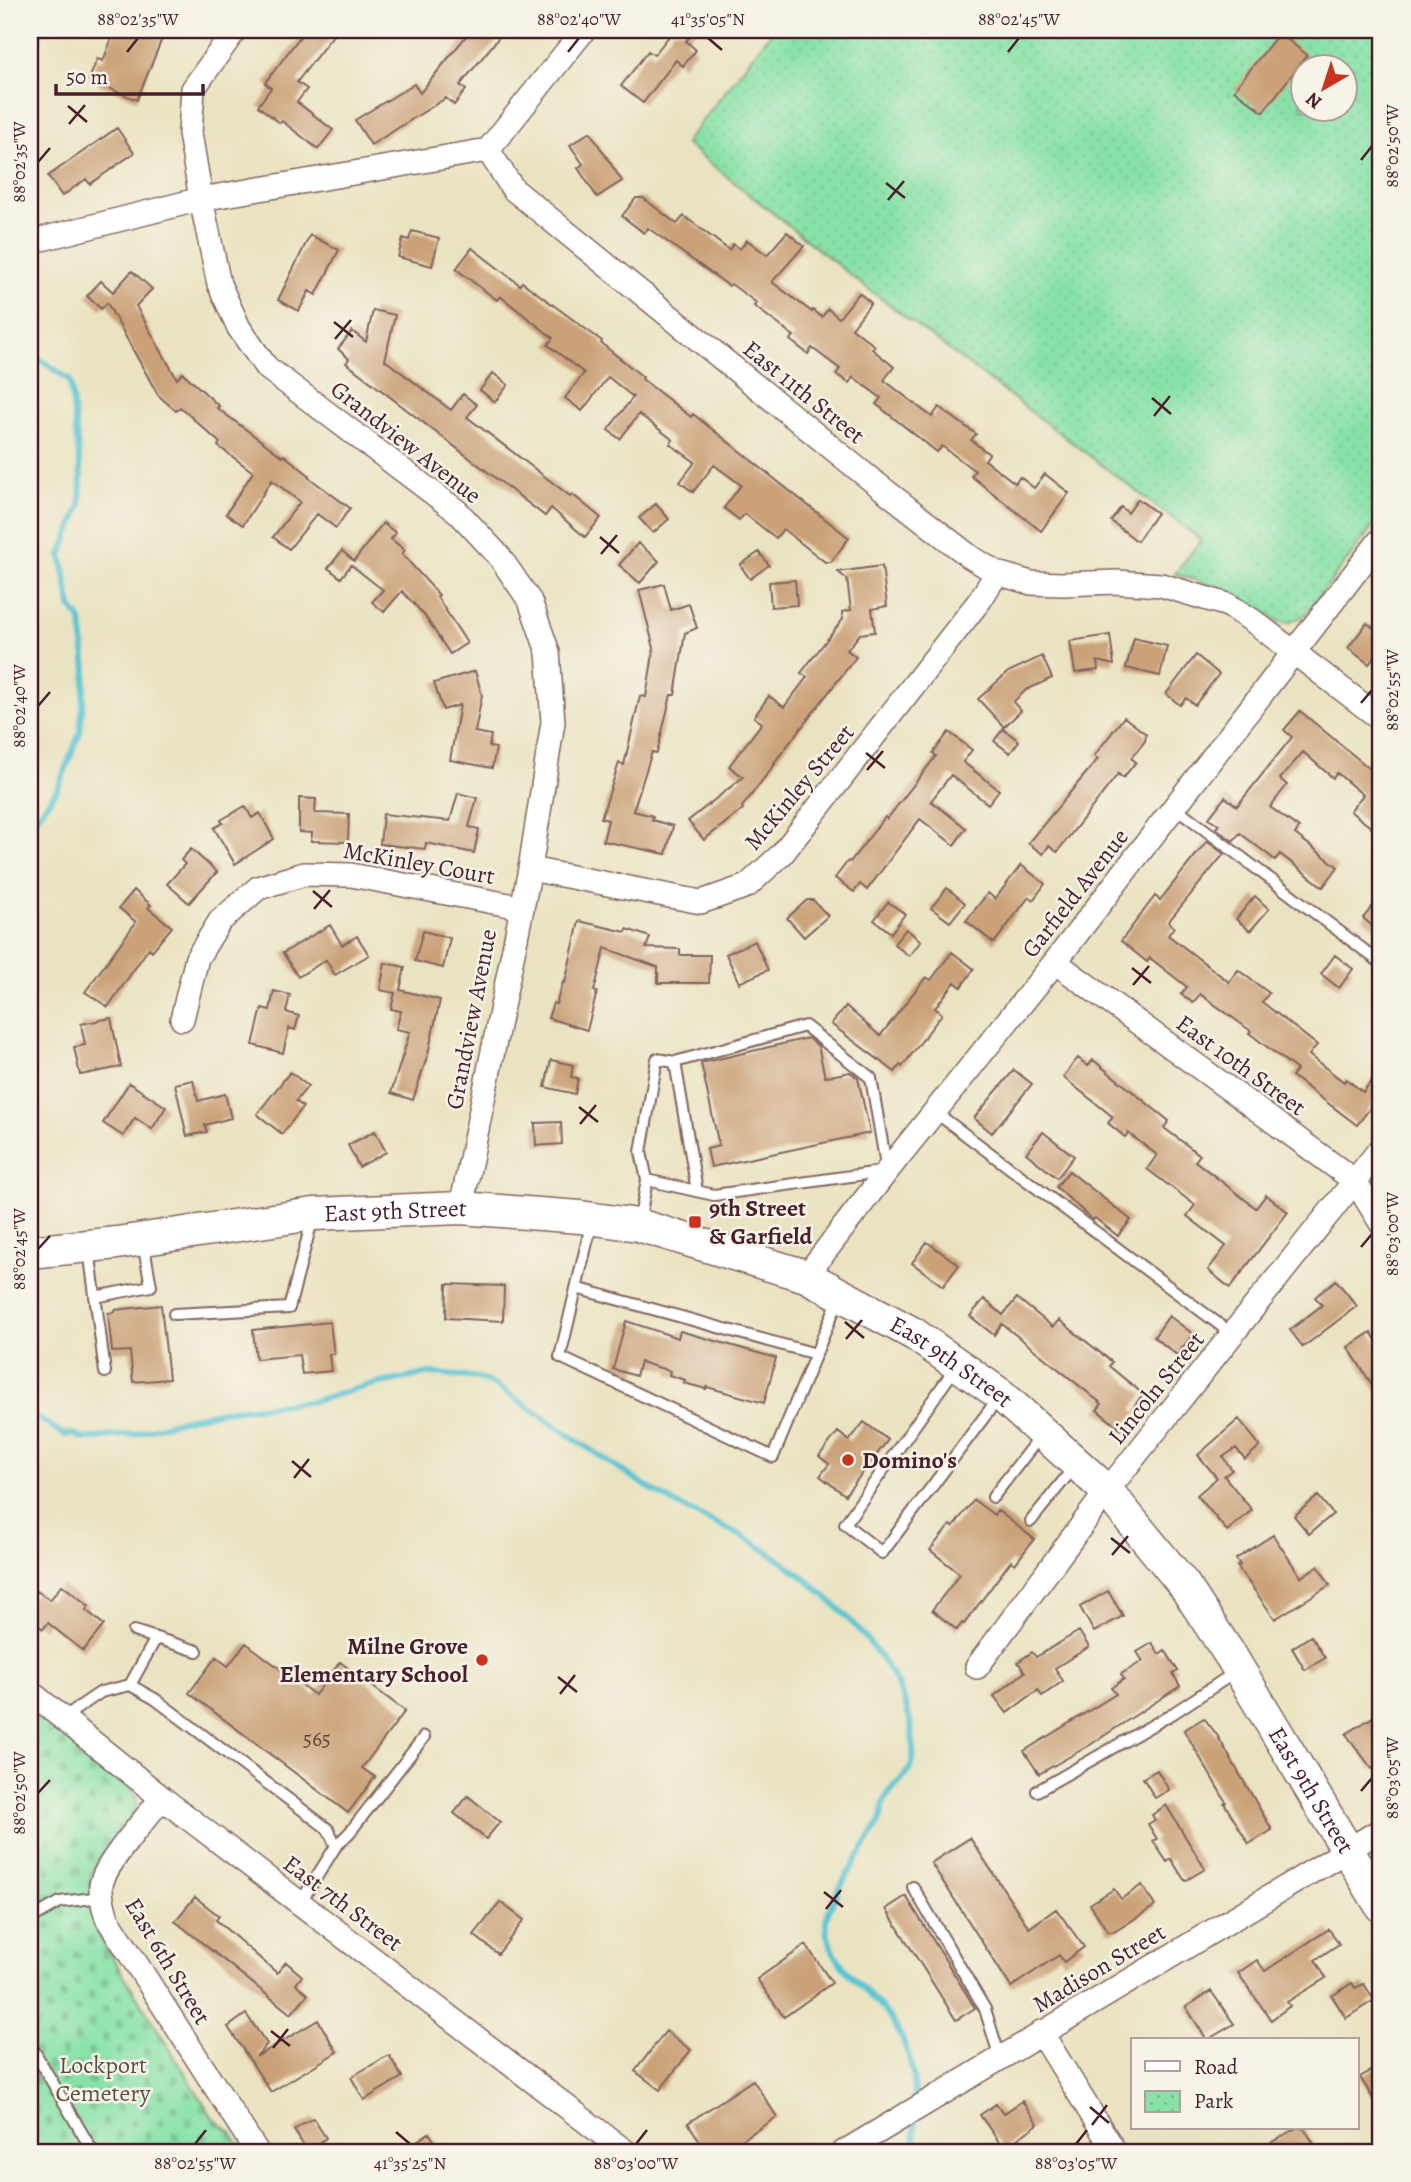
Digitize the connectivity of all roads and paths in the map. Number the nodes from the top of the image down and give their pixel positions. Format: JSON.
{"nodes":[{"id":1,"x":235,"y":30,"type":"edge"},
{"id":2,"x":584,"y":30,"type":"edge"},
{"id":3,"x":488,"y":150,"type":"junction"},
{"id":4,"x":201,"y":199,"type":"junction"},
{"id":5,"x":30,"y":242,"type":"edge"},
{"id":6,"x":1381,"y":539,"type":"edge"},
{"id":7,"x":997,"y":573,"type":"junction"},
{"id":8,"x":1294,"y":653,"type":"junction"},
{"id":9,"x":1381,"y":719,"type":"edge"},
{"id":10,"x":1175,"y":807,"type":"junction"},
{"id":11,"x":530,"y":869,"type":"junction"},
{"id":12,"x":520,"y":907,"type":"junction"},
{"id":13,"x":1055,"y":962,"type":"junction"},
{"id":14,"x":1381,"y":963,"type":"edge"},
{"id":15,"x":182,"y":1018,"type":"dead end"},
{"id":16,"x":675,"y":1062,"type":"junction"},
{"id":17,"x":935,"y":1112,"type":"junction"},
{"id":18,"x":1381,"y":1147,"type":"edge"},
{"id":19,"x":887,"y":1171,"type":"junction"},
{"id":20,"x":647,"y":1180,"type":"junction"},
{"id":21,"x":1355,"y":1181,"type":"junction"},
{"id":22,"x":697,"y":1191,"type":"junction"},
{"id":23,"x":461,"y":1208,"type":"junction"},
{"id":24,"x":314,"y":1214,"type":"junction"},
{"id":25,"x":592,"y":1219,"type":"junction"},
{"id":26,"x":1381,"y":1223,"type":"edge"},
{"id":27,"x":638,"y":1225,"type":"junction"},
{"id":28,"x":143,"y":1239,"type":"junction"},
{"id":29,"x":89,"y":1246,"type":"junction"},
{"id":30,"x":30,"y":1252,"type":"edge"},
{"id":31,"x":806,"y":1276,"type":"junction"},
{"id":32,"x":576,"y":1288,"type":"junction"},
{"id":33,"x":840,"y":1294,"type":"junction"},
{"id":34,"x":95,"y":1297,"type":"junction"},
{"id":35,"x":174,"y":1314,"type":"dead end"},
{"id":36,"x":1233,"y":1334,"type":"junction"},
{"id":37,"x":816,"y":1354,"type":"junction"},
{"id":38,"x":958,"y":1365,"type":"junction"},
{"id":39,"x":105,"y":1372,"type":"dead end"},
{"id":40,"x":1001,"y":1395,"type":"junction"},
{"id":41,"x":1043,"y":1433,"type":"junction"},
{"id":42,"x":1077,"y":1464,"type":"junction"},
{"id":43,"x":1107,"y":1491,"type":"junction"},
{"id":44,"x":993,"y":1497,"type":"dead end"},
{"id":45,"x":1031,"y":1521,"type":"dead end"},
{"id":46,"x":134,"y":1631,"type":"dead end"},
{"id":47,"x":156,"y":1638,"type":"junction"},
{"id":48,"x":197,"y":1651,"type":"dead end"},
{"id":49,"x":977,"y":1667,"type":"dead end"},
{"id":50,"x":1239,"y":1670,"type":"junction"},
{"id":51,"x":130,"y":1685,"type":"junction"},
{"id":52,"x":30,"y":1692,"type":"edge"},
{"id":53,"x":62,"y":1718,"type":"junction"},
{"id":54,"x":424,"y":1737,"type":"dead end"},
{"id":55,"x":1037,"y":1791,"type":"dead end"},
{"id":56,"x":162,"y":1798,"type":"junction"},
{"id":57,"x":1381,"y":1830,"type":"edge"},
{"id":58,"x":336,"y":1846,"type":"junction"},
{"id":59,"x":1347,"y":1852,"type":"junction"},
{"id":60,"x":913,"y":1887,"type":"dead end"},
{"id":61,"x":102,"y":1897,"type":"junction"},
{"id":62,"x":300,"y":1903,"type":"junction"},
{"id":63,"x":1381,"y":1906,"type":"edge"},
{"id":64,"x":30,"y":1919,"type":"edge"},
{"id":65,"x":1041,"y":2032,"type":"junction"},
{"id":66,"x":30,"y":2044,"type":"edge"},
{"id":67,"x":1000,"y":2058,"type":"junction"},
{"id":68,"x":93,"y":2152,"type":"edge"},
{"id":69,"x":257,"y":2152,"type":"edge"},
{"id":70,"x":626,"y":2152,"type":"edge"},
{"id":71,"x":844,"y":2152,"type":"edge"},
{"id":72,"x":1115,"y":2152,"type":"edge"}],
"edges":[{"from":1,"to":4,"type":"street","name":"Grandview Avenue"},
{"from":2,"to":3,"type":"street"},
{"from":3,"to":4,"type":"street"},
{"from":3,"to":7,"type":"street","name":"East 11th Street"},
{"from":4,"to":5,"type":"street"},
{"from":4,"to":11,"type":"street","name":"Grandview Avenue"},
{"from":6,"to":8,"type":"street","name":"Garfield Avenue"},
{"from":7,"to":8,"type":"street","name":"East 11th Street"},
{"from":7,"to":11,"type":"street","name":"McKinley Street"},
{"from":8,"to":9,"type":"street","name":"East 11th Street"},
{"from":8,"to":10,"type":"street","name":"Garfield Avenue"},
{"from":10,"to":13,"type":"street","name":"Garfield Avenue"},
{"from":10,"to":14,"type":"lane"},
{"from":11,"to":12,"type":"street","name":"Grandview Avenue"},
{"from":12,"to":15,"type":"street","name":"McKinley Court"},
{"from":12,"to":23,"type":"street","name":"Grandview Avenue"},
{"from":13,"to":17,"type":"street","name":"Garfield Avenue"},
{"from":13,"to":21,"type":"street","name":"East 10th Street"},
{"from":16,"to":19,"type":"lane"},
{"from":16,"to":20,"type":"lane"},
{"from":16,"to":22,"type":"lane"},
{"from":17,"to":19,"type":"street","name":"Garfield Avenue"},
{"from":17,"to":36,"type":"lane"},
{"from":18,"to":21,"type":"street","name":"Lincoln Street"},
{"from":19,"to":22,"type":"lane"},
{"from":19,"to":31,"type":"street","name":"Garfield Avenue"},
{"from":20,"to":22,"type":"lane"},
{"from":20,"to":27,"type":"lane"},
{"from":21,"to":26,"type":"street","name":"East 10th Street"},
{"from":21,"to":36,"type":"street","name":"Lincoln Street"},
{"from":23,"to":24,"type":"main road","name":"East 9th Street"},
{"from":23,"to":25,"type":"main road","name":"East 9th Street"},
{"from":24,"to":28,"type":"main road","name":"East 9th Street"},
{"from":24,"to":35,"type":"lane"},
{"from":25,"to":27,"type":"main road","name":"East 9th Street"},
{"from":25,"to":32,"type":"lane"},
{"from":27,"to":31,"type":"main road","name":"East 9th Street"},
{"from":28,"to":29,"type":"main road","name":"East 9th Street"},
{"from":28,"to":34,"type":"lane"},
{"from":29,"to":30,"type":"main road","name":"East 9th Street"},
{"from":29,"to":34,"type":"lane"},
{"from":31,"to":33,"type":"main road","name":"East 9th Street"},
{"from":32,"to":37,"type":"lane"},
{"from":32,"to":37,"type":"lane"},
{"from":33,"to":37,"type":"lane"},
{"from":33,"to":38,"type":"main road","name":"East 9th Street"},
{"from":34,"to":39,"type":"lane"},
{"from":36,"to":43,"type":"street","name":"Lincoln Street"},
{"from":38,"to":40,"type":"main road","name":"East 9th Street"},
{"from":38,"to":40,"type":"lane"},
{"from":40,"to":41,"type":"main road","name":"East 9th Street"},
{"from":41,"to":42,"type":"main road","name":"East 9th Street"},
{"from":41,"to":44,"type":"lane"},
{"from":42,"to":43,"type":"main road","name":"East 9th Street"},
{"from":42,"to":45,"type":"lane"},
{"from":43,"to":49,"type":"street","name":"Lincoln Street"},
{"from":43,"to":50,"type":"main road","name":"East 9th Street"},
{"from":46,"to":47,"type":"lane"},
{"from":47,"to":48,"type":"lane"},
{"from":47,"to":51,"type":"lane"},
{"from":50,"to":55,"type":"lane"},
{"from":50,"to":59,"type":"main road","name":"East 9th Street"},
{"from":51,"to":53,"type":"lane"},
{"from":51,"to":58,"type":"lane"},
{"from":52,"to":53,"type":"street","name":"East 7th Street"},
{"from":53,"to":56,"type":"street","name":"East 7th Street"},
{"from":54,"to":58,"type":"lane"},
{"from":56,"to":61,"type":"street","name":"East 6th Street"},
{"from":56,"to":62,"type":"street","name":"East 7th Street"},
{"from":57,"to":59,"type":"street","name":"Madison Street"},
{"from":58,"to":62,"type":"lane"},
{"from":59,"to":63,"type":"main road","name":"East 9th Street"},
{"from":59,"to":65,"type":"street","name":"Madison Street"},
{"from":60,"to":67,"type":"lane"},
{"from":61,"to":64,"type":"lane"},
{"from":61,"to":69,"type":"street","name":"East 6th Street"},
{"from":62,"to":70,"type":"street","name":"East 7th Street"},
{"from":65,"to":67,"type":"street","name":"Madison Street"},
{"from":65,"to":72,"type":"street"},
{"from":66,"to":68,"type":"lane"},
{"from":67,"to":71,"type":"street","name":"Madison Street"}]}
